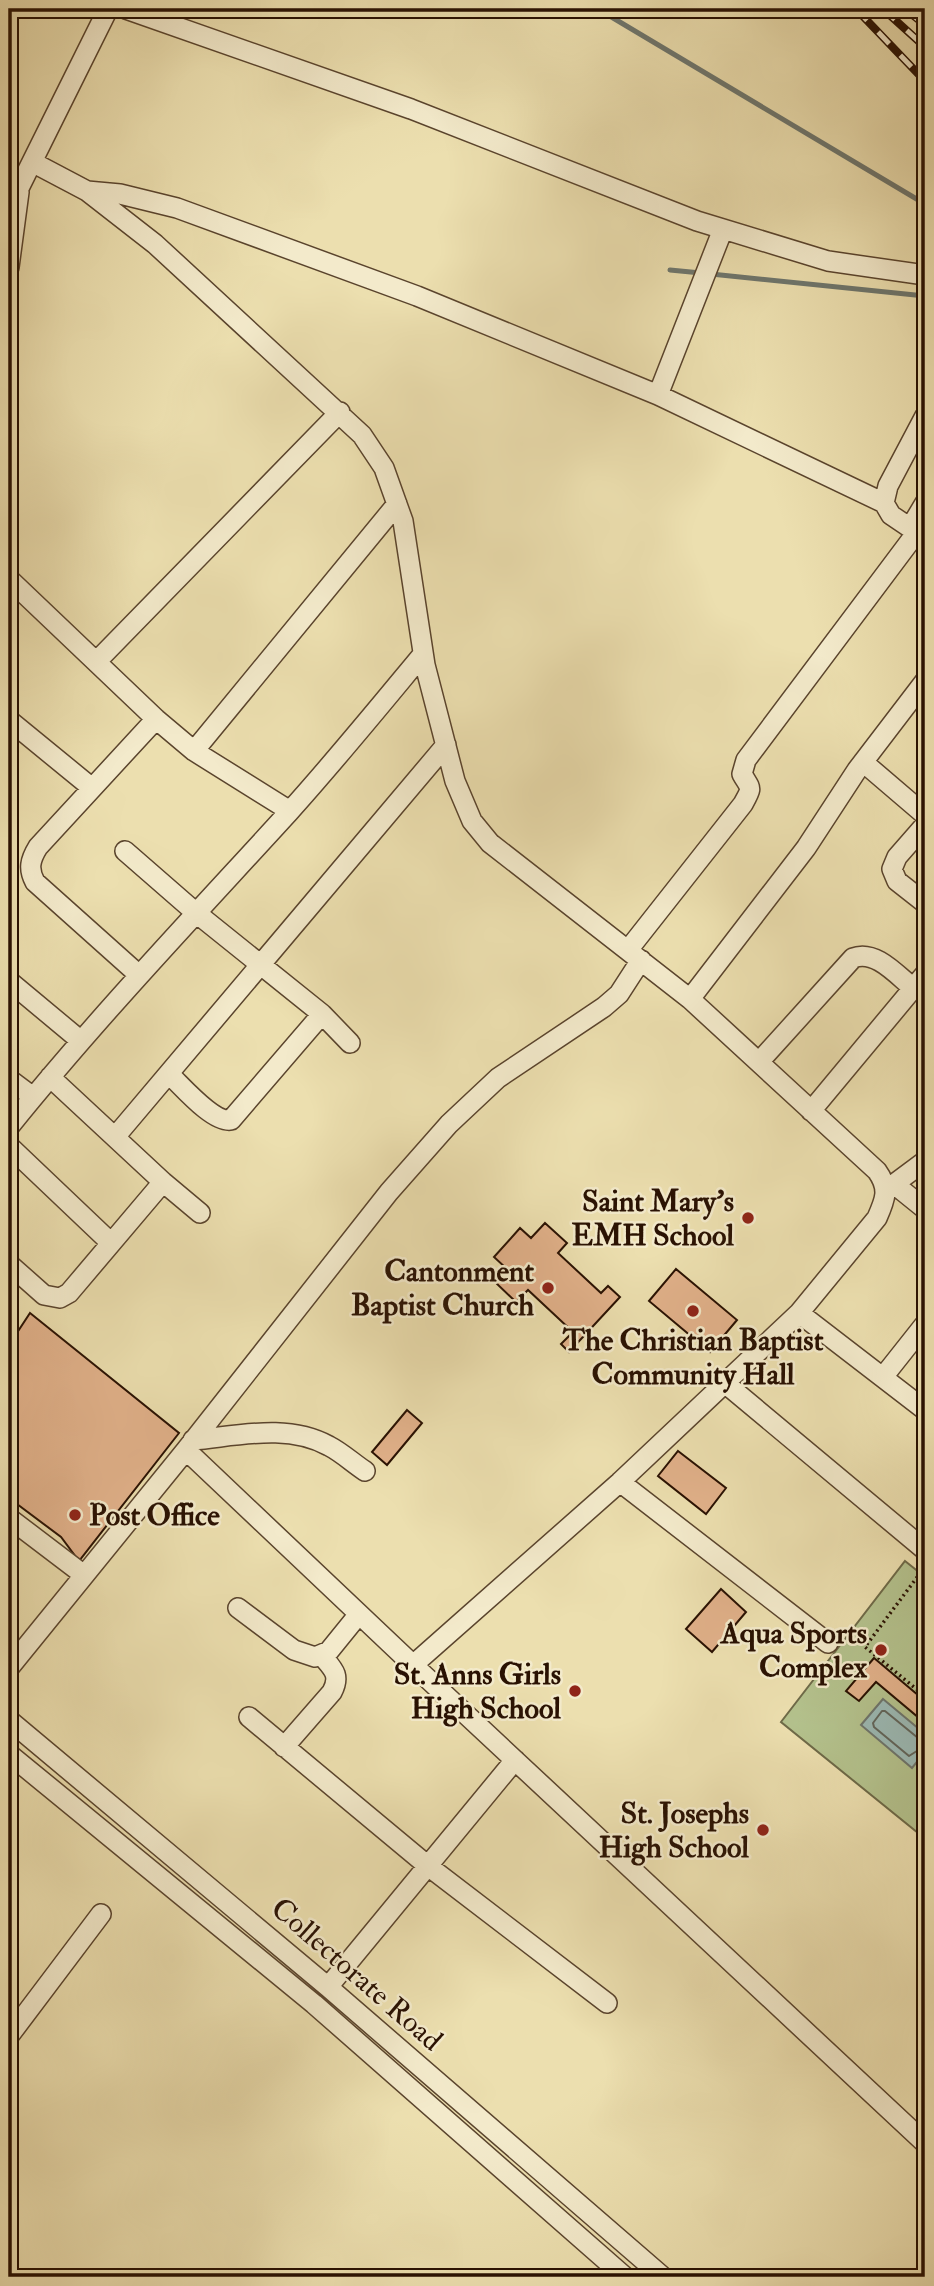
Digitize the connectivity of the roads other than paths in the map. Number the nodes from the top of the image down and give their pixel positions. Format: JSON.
{"nodes":[{"id":1,"x":126,"y":9,"type":"edge"},
{"id":2,"x":100,"y":11,"type":"edge"},
{"id":3,"x":32,"y":162,"type":"junction"},
{"id":4,"x":87,"y":191,"type":"junction"},
{"id":5,"x":14,"y":196,"type":"edge"},
{"id":6,"x":723,"y":229,"type":"junction"},
{"id":7,"x":9,"y":267,"type":"edge"},
{"id":8,"x":925,"y":275,"type":"edge"},
{"id":9,"x":658,"y":395,"type":"junction"},
{"id":10,"x":340,"y":412,"type":"junction"},
{"id":11,"x":925,"y":416,"type":"edge"},
{"id":12,"x":884,"y":503,"type":"junction"},
{"id":13,"x":925,"y":503,"type":"edge"},
{"id":14,"x":397,"y":504,"type":"junction"},
{"id":15,"x":917,"y":533,"type":"edge"},
{"id":16,"x":9,"y":579,"type":"edge"},
{"id":17,"x":424,"y":654,"type":"junction"},
{"id":18,"x":96,"y":662,"type":"junction"},
{"id":19,"x":925,"y":681,"type":"edge"},
{"id":20,"x":156,"y":719,"type":"junction"},
{"id":21,"x":9,"y":720,"type":"edge"},
{"id":22,"x":446,"y":745,"type":"junction"},
{"id":23,"x":194,"y":751,"type":"junction"},
{"id":24,"x":863,"y":762,"type":"junction"},
{"id":25,"x":92,"y":788,"type":"junction"},
{"id":26,"x":290,"y":811,"type":"junction"},
{"id":27,"x":925,"y":815,"type":"edge"},
{"id":28,"x":925,"y":825,"type":"edge"},
{"id":29,"x":125,"y":851,"type":"dead end"},
{"id":30,"x":925,"y":903,"type":"edge"},
{"id":31,"x":195,"y":912,"type":"junction"},
{"id":32,"x":635,"y":955,"type":"junction"},
{"id":33,"x":260,"y":965,"type":"junction"},
{"id":34,"x":139,"y":975,"type":"junction"},
{"id":35,"x":9,"y":981,"type":"edge"},
{"id":36,"x":919,"y":981,"type":"edge"},
{"id":37,"x":690,"y":999,"type":"junction"},
{"id":38,"x":321,"y":1014,"type":"junction"},
{"id":39,"x":82,"y":1041,"type":"junction"},
{"id":40,"x":351,"y":1043,"type":"dead end"},
{"id":41,"x":759,"y":1062,"type":"junction"},
{"id":42,"x":169,"y":1074,"type":"junction"},
{"id":43,"x":50,"y":1077,"type":"junction"},
{"id":44,"x":9,"y":1079,"type":"edge"},
{"id":45,"x":33,"y":1097,"type":"junction"},
{"id":46,"x":811,"y":1111,"type":"junction"},
{"id":47,"x":9,"y":1127,"type":"edge"},
{"id":48,"x":115,"y":1137,"type":"junction"},
{"id":49,"x":9,"y":1146,"type":"edge"},
{"id":50,"x":925,"y":1161,"type":"edge"},
{"id":51,"x":163,"y":1182,"type":"junction"},
{"id":52,"x":890,"y":1187,"type":"junction"},
{"id":53,"x":925,"y":1209,"type":"edge"},
{"id":54,"x":200,"y":1213,"type":"dead end"},
{"id":55,"x":111,"y":1243,"type":"junction"},
{"id":56,"x":9,"y":1265,"type":"edge"},
{"id":57,"x":800,"y":1313,"type":"junction"},
{"id":58,"x":925,"y":1324,"type":"edge"},
{"id":59,"x":883,"y":1377,"type":"junction"},
{"id":60,"x":726,"y":1384,"type":"junction"},
{"id":61,"x":925,"y":1410,"type":"edge"},
{"id":62,"x":189,"y":1445,"type":"junction"},
{"id":63,"x":365,"y":1471,"type":"dead end"},
{"id":64,"x":620,"y":1482,"type":"junction"},
{"id":65,"x":9,"y":1518,"type":"edge"},
{"id":66,"x":925,"y":1550,"type":"edge"},
{"id":67,"x":84,"y":1575,"type":"junction"},
{"id":68,"x":238,"y":1608,"type":"dead end"},
{"id":69,"x":359,"y":1614,"type":"junction"},
{"id":70,"x":828,"y":1643,"type":"dead end"},
{"id":71,"x":322,"y":1656,"type":"junction"},
{"id":72,"x":413,"y":1665,"type":"junction"},
{"id":73,"x":9,"y":1668,"type":"edge"},
{"id":74,"x":248,"y":1717,"type":"dead end"},
{"id":75,"x":9,"y":1720,"type":"edge"},
{"id":76,"x":26,"y":1733,"type":"junction"},
{"id":77,"x":284,"y":1747,"type":"junction"},
{"id":78,"x":9,"y":1754,"type":"edge"},
{"id":79,"x":515,"y":1760,"type":"junction"},
{"id":80,"x":428,"y":1866,"type":"junction"},
{"id":81,"x":101,"y":1914,"type":"dead end"},
{"id":82,"x":328,"y":1987,"type":"junction"},
{"id":83,"x":607,"y":2003,"type":"dead end"},
{"id":84,"x":9,"y":2036,"type":"edge"},
{"id":85,"x":925,"y":2143,"type":"edge"},
{"id":86,"x":625,"y":2277,"type":"edge"},
{"id":87,"x":663,"y":2277,"type":"edge"}],
"edges":[{"from":1,"to":6,"type":"street"},
{"from":2,"to":3,"type":"street"},
{"from":3,"to":4,"type":"street"},
{"from":3,"to":5,"type":"street"},
{"from":4,"to":9,"type":"street"},
{"from":4,"to":10,"type":"street"},
{"from":5,"to":7,"type":"street"},
{"from":6,"to":8,"type":"street"},
{"from":6,"to":9,"type":"street"},
{"from":9,"to":12,"type":"street"},
{"from":10,"to":14,"type":"street"},
{"from":10,"to":18,"type":"street"},
{"from":11,"to":12,"type":"street"},
{"from":12,"to":15,"type":"street"},
{"from":13,"to":15,"type":"street"},
{"from":14,"to":17,"type":"street"},
{"from":14,"to":23,"type":"street"},
{"from":15,"to":32,"type":"street"},
{"from":16,"to":18,"type":"street"},
{"from":17,"to":22,"type":"street"},
{"from":17,"to":26,"type":"street"},
{"from":18,"to":20,"type":"street"},
{"from":19,"to":24,"type":"street"},
{"from":20,"to":23,"type":"street"},
{"from":20,"to":25,"type":"street"},
{"from":21,"to":25,"type":"street"},
{"from":22,"to":32,"type":"street"},
{"from":22,"to":33,"type":"street"},
{"from":23,"to":26,"type":"street"},
{"from":24,"to":27,"type":"street"},
{"from":24,"to":37,"type":"street"},
{"from":25,"to":34,"type":"street"},
{"from":26,"to":31,"type":"street"},
{"from":28,"to":30,"type":"street"},
{"from":29,"to":31,"type":"street"},
{"from":31,"to":33,"type":"street"},
{"from":31,"to":34,"type":"street"},
{"from":32,"to":37,"type":"street"},
{"from":32,"to":62,"type":"street"},
{"from":33,"to":38,"type":"street"},
{"from":33,"to":42,"type":"street"},
{"from":34,"to":39,"type":"street"},
{"from":35,"to":39,"type":"street"},
{"from":36,"to":41,"type":"street"},
{"from":36,"to":46,"type":"street"},
{"from":37,"to":41,"type":"street"},
{"from":38,"to":40,"type":"street"},
{"from":38,"to":42,"type":"street"},
{"from":39,"to":43,"type":"street"},
{"from":41,"to":46,"type":"street"},
{"from":42,"to":48,"type":"street"},
{"from":43,"to":45,"type":"street"},
{"from":43,"to":48,"type":"street"},
{"from":44,"to":45,"type":"street"},
{"from":45,"to":47,"type":"street"},
{"from":46,"to":52,"type":"street"},
{"from":48,"to":51,"type":"street"},
{"from":49,"to":55,"type":"street"},
{"from":50,"to":52,"type":"street"},
{"from":51,"to":54,"type":"street"},
{"from":51,"to":55,"type":"street"},
{"from":52,"to":53,"type":"street"},
{"from":52,"to":57,"type":"street"},
{"from":55,"to":56,"type":"street"},
{"from":57,"to":59,"type":"street"},
{"from":57,"to":60,"type":"street"},
{"from":58,"to":59,"type":"street"},
{"from":59,"to":61,"type":"street"},
{"from":60,"to":64,"type":"street"},
{"from":60,"to":66,"type":"street"},
{"from":62,"to":63,"type":"street"},
{"from":62,"to":67,"type":"street"},
{"from":62,"to":69,"type":"street"},
{"from":64,"to":70,"type":"street"},
{"from":64,"to":72,"type":"street"},
{"from":65,"to":67,"type":"street"},
{"from":67,"to":73,"type":"street"},
{"from":68,"to":71,"type":"street"},
{"from":69,"to":71,"type":"street"},
{"from":69,"to":72,"type":"street"},
{"from":71,"to":77,"type":"street"},
{"from":72,"to":79,"type":"street"},
{"from":74,"to":77,"type":"street"},
{"from":75,"to":76,"type":"street","name":"Collectorate Road"},
{"from":76,"to":78,"type":"street"},
{"from":76,"to":82,"type":"street","name":"Collectorate Road"},
{"from":77,"to":80,"type":"street"},
{"from":78,"to":86,"type":"street","name":"Collectorate Road"},
{"from":79,"to":80,"type":"street"},
{"from":79,"to":85,"type":"street"},
{"from":80,"to":82,"type":"street"},
{"from":80,"to":83,"type":"street"},
{"from":81,"to":84,"type":"street"},
{"from":82,"to":87,"type":"street","name":"Collectorate Road"}]}
